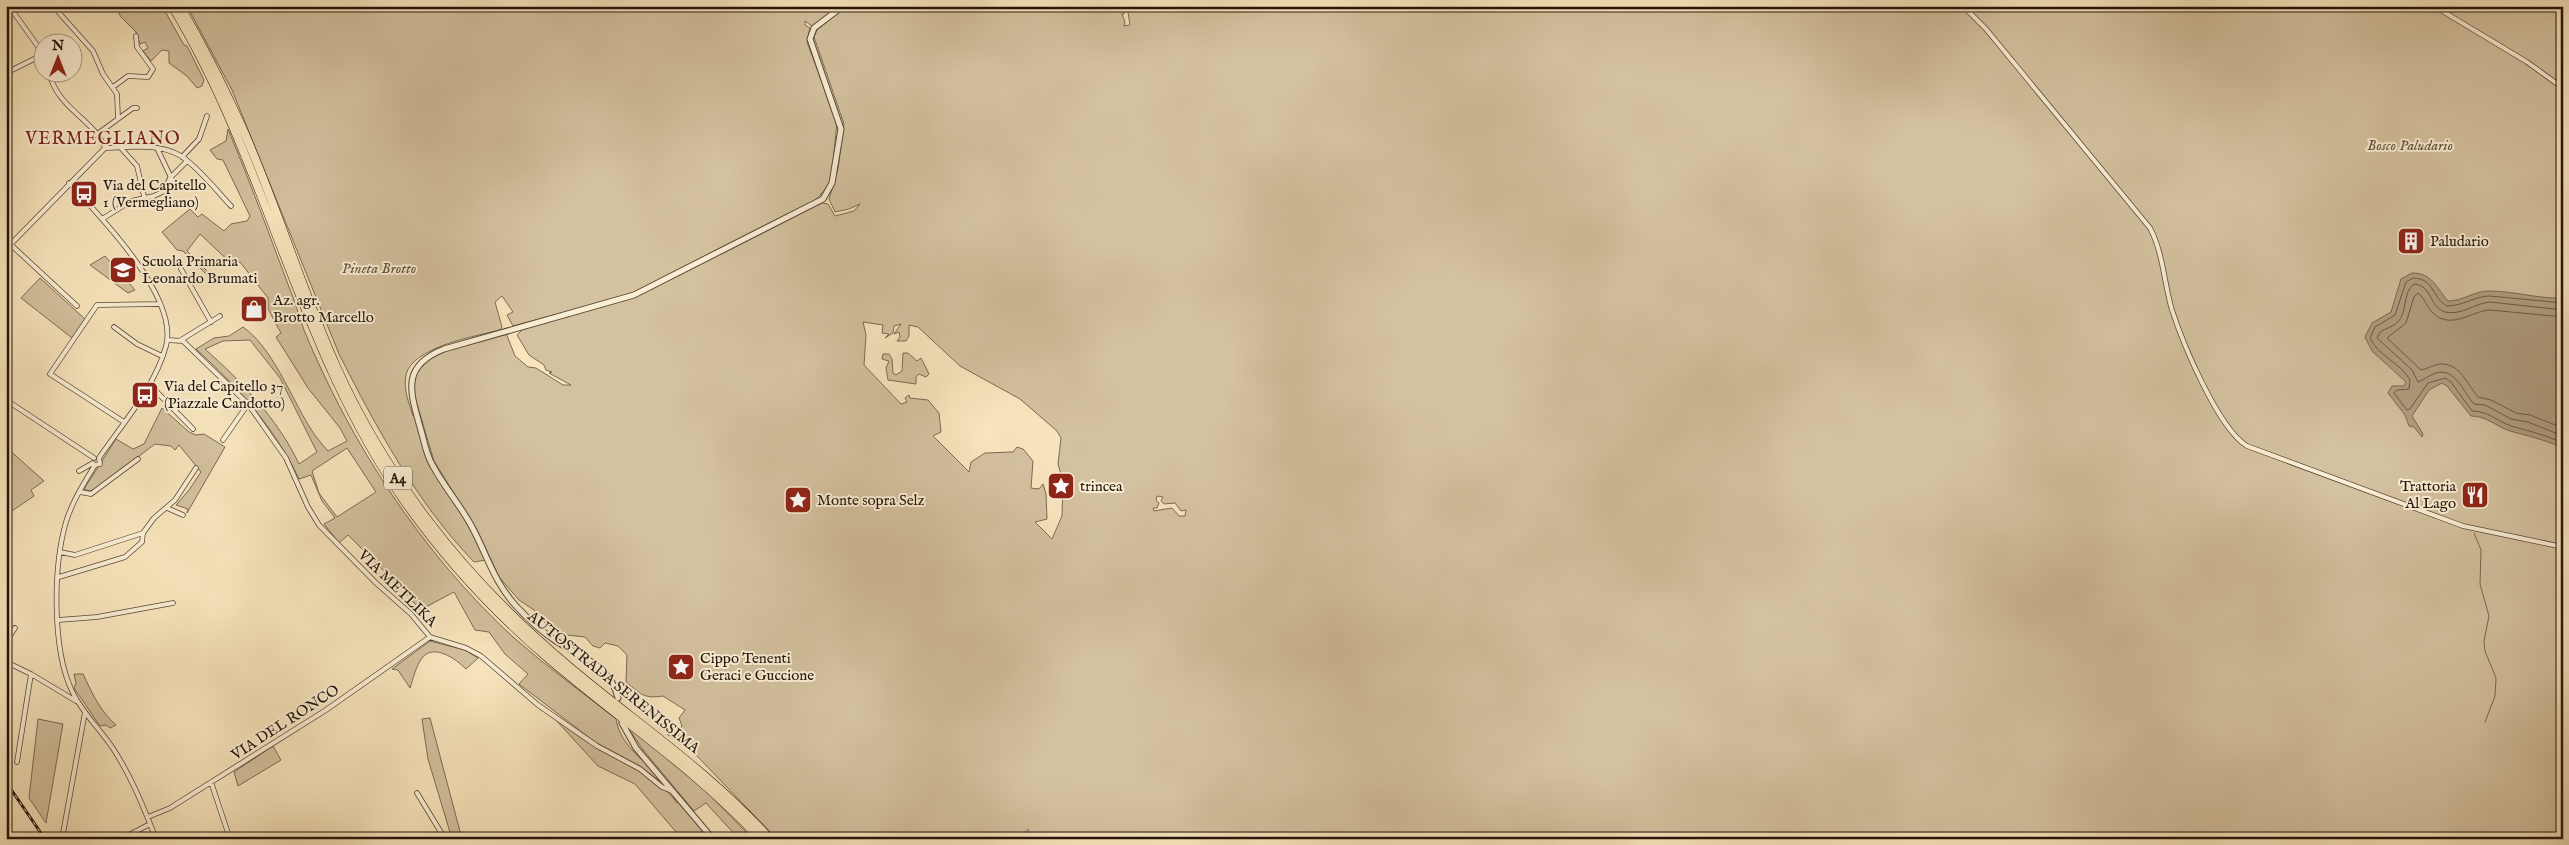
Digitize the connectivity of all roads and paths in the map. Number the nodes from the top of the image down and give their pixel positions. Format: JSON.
{"nodes":[{"id":1,"x":9,"y":6,"type":"edge"},
{"id":2,"x":53,"y":6,"type":"edge"},
{"id":3,"x":172,"y":6,"type":"edge"},
{"id":4,"x":180,"y":6,"type":"edge"},
{"id":5,"x":843,"y":6,"type":"edge"},
{"id":6,"x":1963,"y":6,"type":"edge"},
{"id":7,"x":2434,"y":6,"type":"edge"},
{"id":8,"x":136,"y":36,"type":"dead end"},
{"id":9,"x":32,"y":39,"type":"edge"},
{"id":10,"x":32,"y":59,"type":"edge"},
{"id":11,"x":6,"y":73,"type":"edge"},
{"id":12,"x":52,"y":82,"type":"edge"},
{"id":13,"x":113,"y":87,"type":"junction"},
{"id":14,"x":2563,"y":88,"type":"edge"},
{"id":15,"x":138,"y":108,"type":"dead end"},
{"id":16,"x":207,"y":116,"type":"dead end"},
{"id":17,"x":118,"y":118,"type":"junction"},
{"id":18,"x":96,"y":135,"type":"junction"},
{"id":19,"x":118,"y":147,"type":"junction"},
{"id":20,"x":105,"y":148,"type":"junction"},
{"id":21,"x":157,"y":148,"type":"junction"},
{"id":22,"x":182,"y":157,"type":"junction"},
{"id":23,"x":187,"y":161,"type":"junction"},
{"id":24,"x":170,"y":178,"type":"junction"},
{"id":25,"x":69,"y":183,"type":"junction"},
{"id":26,"x":176,"y":188,"type":"dead end"},
{"id":27,"x":144,"y":196,"type":"junction"},
{"id":28,"x":231,"y":206,"type":"dead end"},
{"id":29,"x":102,"y":219,"type":"junction"},
{"id":30,"x":10,"y":244,"type":"junction"},
{"id":31,"x":6,"y":248,"type":"edge"},
{"id":32,"x":181,"y":269,"type":"dead end"},
{"id":33,"x":159,"y":304,"type":"junction"},
{"id":34,"x":77,"y":306,"type":"dead end"},
{"id":35,"x":220,"y":316,"type":"dead end"},
{"id":36,"x":211,"y":322,"type":"junction"},
{"id":37,"x":114,"y":327,"type":"dead end"},
{"id":38,"x":167,"y":340,"type":"junction"},
{"id":39,"x":181,"y":340,"type":"junction"},
{"id":40,"x":162,"y":356,"type":"junction"},
{"id":41,"x":149,"y":384,"type":"junction"},
{"id":42,"x":6,"y":400,"type":"edge"},
{"id":43,"x":248,"y":404,"type":"junction"},
{"id":44,"x":124,"y":422,"type":"junction"},
{"id":45,"x":192,"y":429,"type":"dead end"},
{"id":46,"x":223,"y":440,"type":"dead end"},
{"id":47,"x":99,"y":458,"type":"junction"},
{"id":48,"x":138,"y":459,"type":"dead end"},
{"id":49,"x":94,"y":462,"type":"junction"},
{"id":50,"x":196,"y":468,"type":"dead end"},
{"id":51,"x":89,"y":476,"type":"junction"},
{"id":52,"x":80,"y":492,"type":"junction"},
{"id":53,"x":167,"y":508,"type":"junction"},
{"id":54,"x":183,"y":515,"type":"dead end"},
{"id":55,"x":143,"y":533,"type":"junction"},
{"id":56,"x":2563,"y":547,"type":"edge"},
{"id":57,"x":60,"y":552,"type":"junction"},
{"id":58,"x":59,"y":577,"type":"junction"},
{"id":59,"x":173,"y":602,"type":"dead end"},
{"id":60,"x":58,"y":620,"type":"junction"},
{"id":61,"x":15,"y":628,"type":"dead end"},
{"id":62,"x":430,"y":637,"type":"junction"},
{"id":63,"x":6,"y":642,"type":"edge"},
{"id":64,"x":6,"y":662,"type":"edge"},
{"id":65,"x":31,"y":674,"type":"junction"},
{"id":66,"x":68,"y":681,"type":"junction"},
{"id":67,"x":61,"y":690,"type":"junction"},
{"id":68,"x":618,"y":698,"type":"dead end"},
{"id":69,"x":78,"y":703,"type":"junction"},
{"id":70,"x":85,"y":712,"type":"junction"},
{"id":71,"x":92,"y":721,"type":"junction"},
{"id":72,"x":622,"y":723,"type":"dead end"},
{"id":73,"x":84,"y":726,"type":"junction"},
{"id":74,"x":17,"y":762,"type":"dead end"},
{"id":75,"x":211,"y":782,"type":"junction"},
{"id":76,"x":674,"y":792,"type":"junction"},
{"id":77,"x":417,"y":793,"type":"dead end"},
{"id":78,"x":148,"y":817,"type":"junction"},
{"id":79,"x":150,"y":824,"type":"junction"},
{"id":80,"x":62,"y":839,"type":"edge"},
{"id":81,"x":121,"y":839,"type":"edge"},
{"id":82,"x":156,"y":839,"type":"edge"},
{"id":83,"x":230,"y":839,"type":"edge"},
{"id":84,"x":445,"y":839,"type":"edge"},
{"id":85,"x":713,"y":839,"type":"edge"},
{"id":86,"x":760,"y":839,"type":"edge"},
{"id":87,"x":770,"y":839,"type":"edge"}],
"edges":[{"from":1,"to":9,"type":"street"},
{"from":2,"to":13,"type":"street"},
{"from":3,"to":86,"type":"highway","name":"AUTOSTRADA SERENISSIMA","number":"A4"},
{"from":4,"to":87,"type":"highway","name":"AUTOSTRADA SERENISSIMA","number":"A4"},
{"from":5,"to":68,"type":"street"},
{"from":6,"to":56,"type":"street"},
{"from":7,"to":14,"type":"street"},
{"from":8,"to":13,"type":"street"},
{"from":10,"to":11,"type":"street"},
{"from":12,"to":18,"type":"street"},
{"from":13,"to":17,"type":"street"},
{"from":15,"to":17,"type":"street"},
{"from":16,"to":22,"type":"street"},
{"from":17,"to":18,"type":"street"},
{"from":18,"to":20,"type":"street"},
{"from":19,"to":20,"type":"street"},
{"from":19,"to":21,"type":"street"},
{"from":19,"to":27,"type":"street"},
{"from":20,"to":25,"type":"street"},
{"from":21,"to":22,"type":"street"},
{"from":21,"to":24,"type":"street"},
{"from":22,"to":23,"type":"street"},
{"from":23,"to":24,"type":"street"},
{"from":23,"to":28,"type":"street"},
{"from":24,"to":26,"type":"street"},
{"from":24,"to":27,"type":"street"},
{"from":25,"to":29,"type":"street"},
{"from":25,"to":30,"type":"street"},
{"from":27,"to":29,"type":"street"},
{"from":29,"to":33,"type":"street"},
{"from":30,"to":31,"type":"street"},
{"from":30,"to":34,"type":"street"},
{"from":32,"to":36,"type":"street"},
{"from":33,"to":38,"type":"street"},
{"from":33,"to":44,"type":"street"},
{"from":35,"to":36,"type":"street"},
{"from":36,"to":39,"type":"street"},
{"from":37,"to":40,"type":"street"},
{"from":38,"to":39,"type":"street"},
{"from":38,"to":40,"type":"street"},
{"from":39,"to":43,"type":"street","name":"VIA METLIKA"},
{"from":40,"to":41,"type":"street"},
{"from":41,"to":44,"type":"street"},
{"from":41,"to":45,"type":"street"},
{"from":42,"to":49,"type":"street"},
{"from":43,"to":46,"type":"street"},
{"from":43,"to":62,"type":"street","name":"VIA METLIKA"},
{"from":44,"to":47,"type":"street"},
{"from":47,"to":49,"type":"street"},
{"from":47,"to":49,"type":"street"},
{"from":48,"to":52,"type":"street"},
{"from":49,"to":51,"type":"street"},
{"from":49,"to":51,"type":"street"},
{"from":50,"to":53,"type":"street"},
{"from":51,"to":52,"type":"street"},
{"from":52,"to":57,"type":"street"},
{"from":53,"to":54,"type":"street"},
{"from":53,"to":55,"type":"street"},
{"from":55,"to":57,"type":"street"},
{"from":55,"to":58,"type":"street"},
{"from":57,"to":58,"type":"street"},
{"from":58,"to":60,"type":"street"},
{"from":59,"to":60,"type":"street"},
{"from":60,"to":66,"type":"street"},
{"from":61,"to":63,"type":"street"},
{"from":62,"to":75,"type":"street","name":"VIA DEL RONCO"},
{"from":62,"to":76,"type":"street","name":"VIA METLIKA"},
{"from":64,"to":65,"type":"street"},
{"from":65,"to":67,"type":"street"},
{"from":65,"to":74,"type":"street"},
{"from":66,"to":67,"type":"street"},
{"from":66,"to":69,"type":"street"},
{"from":67,"to":69,"type":"street"},
{"from":69,"to":70,"type":"street"},
{"from":70,"to":71,"type":"street"},
{"from":70,"to":73,"type":"street"},
{"from":71,"to":73,"type":"street"},
{"from":71,"to":78,"type":"street"},
{"from":72,"to":76,"type":"street"},
{"from":73,"to":80,"type":"street"},
{"from":75,"to":78,"type":"street","name":"VIA DEL RONCO"},
{"from":75,"to":83,"type":"street"},
{"from":76,"to":85,"type":"street"},
{"from":77,"to":84,"type":"street"},
{"from":78,"to":79,"type":"street"},
{"from":79,"to":81,"type":"street"},
{"from":79,"to":82,"type":"street"}]}
